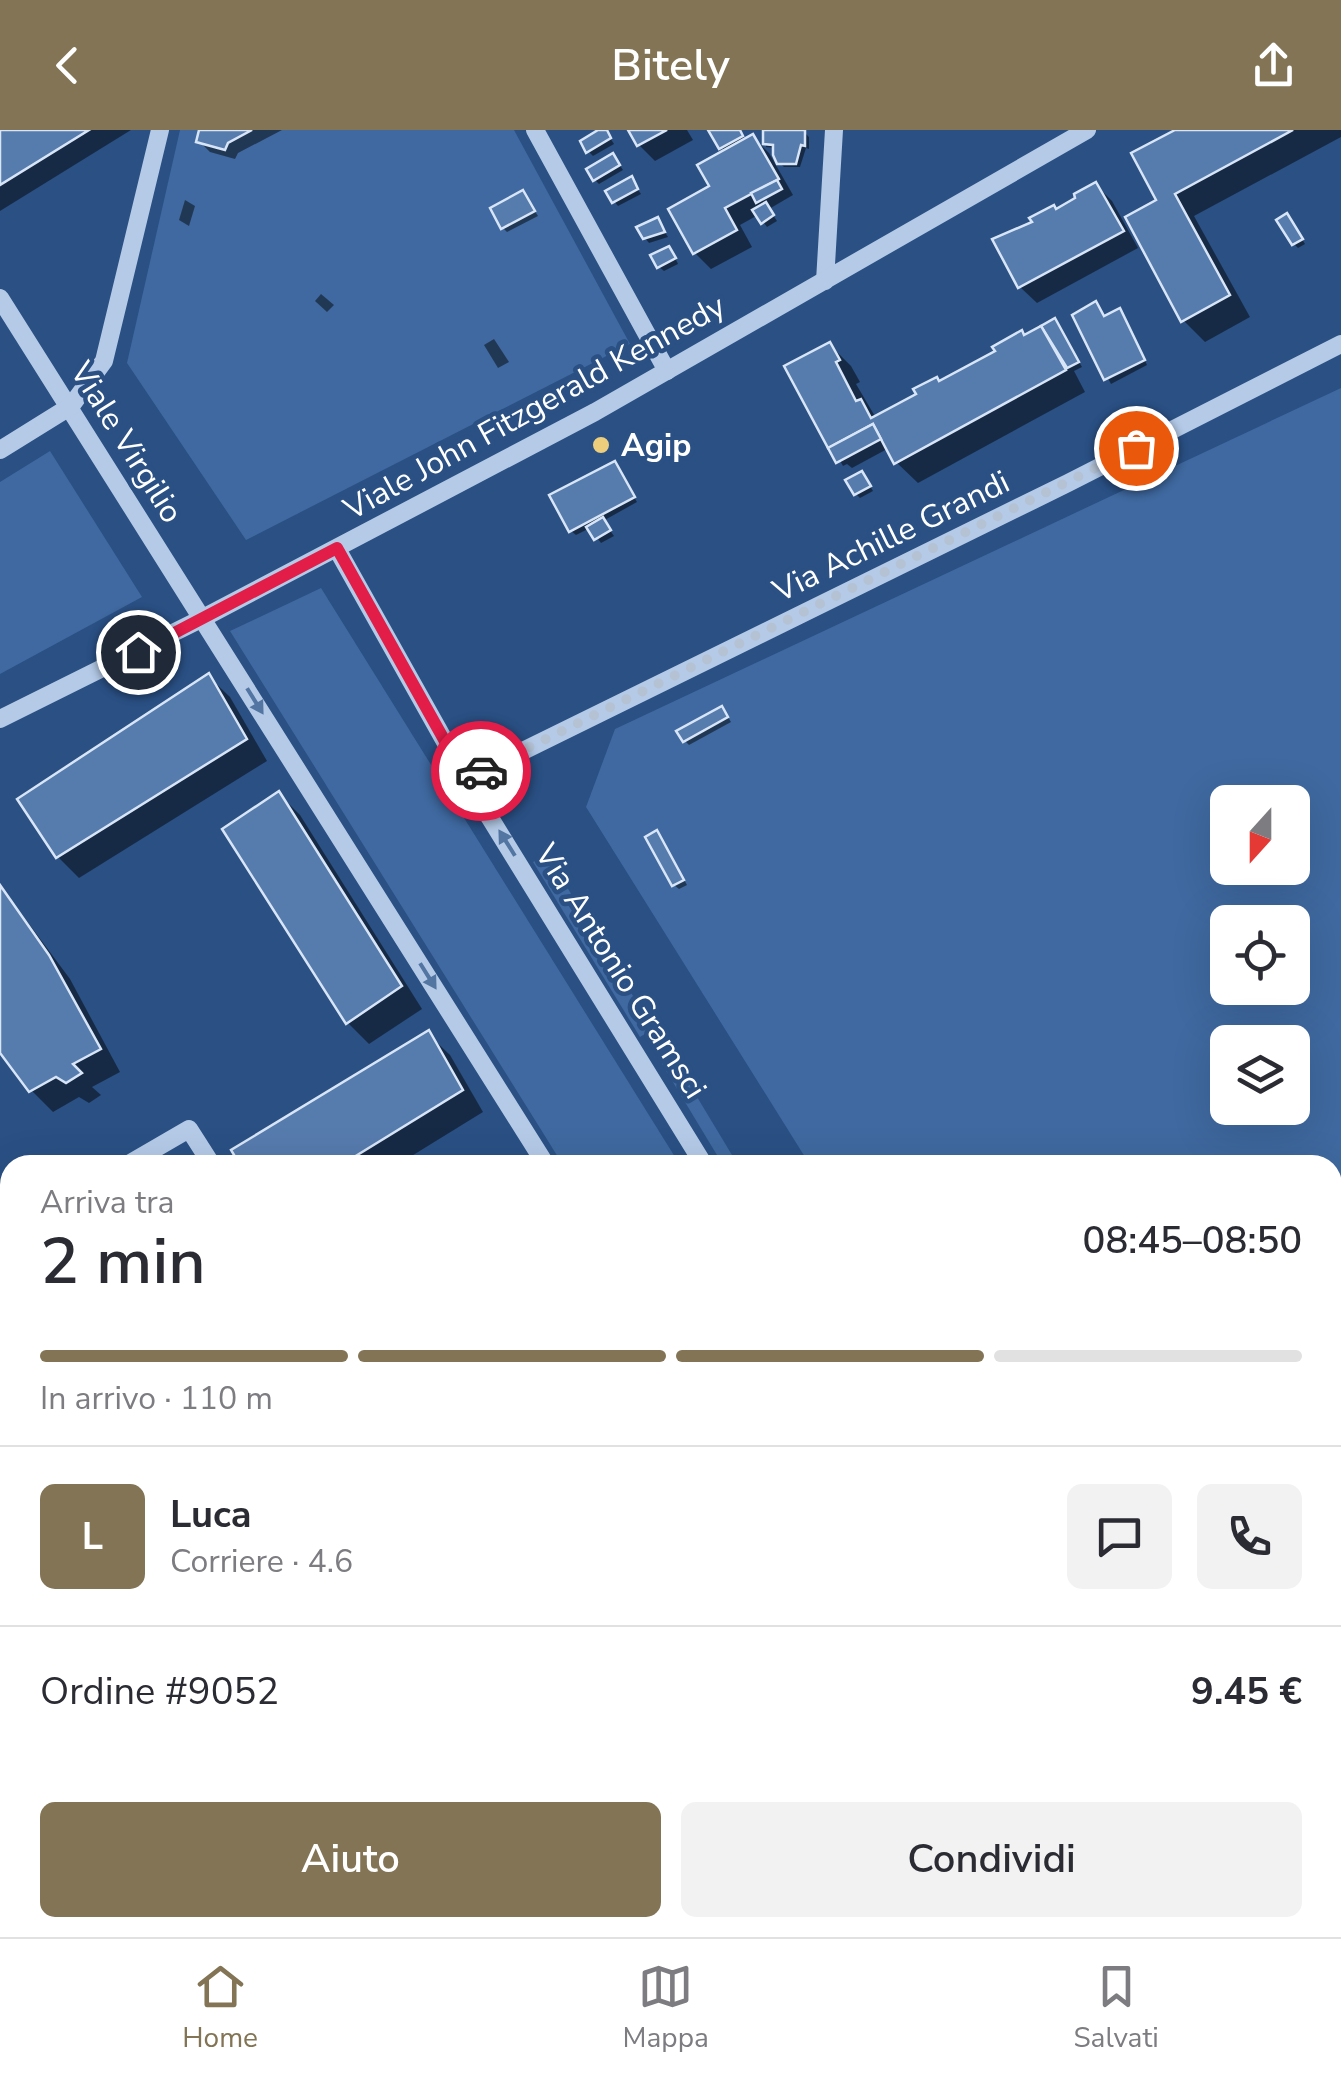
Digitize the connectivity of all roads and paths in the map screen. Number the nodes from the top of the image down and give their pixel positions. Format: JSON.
{"nodes":[{"id":1,"x":160,"y":130,"type":"edge"},
{"id":2,"x":535,"y":130,"type":"edge"},
{"id":3,"x":834,"y":130,"type":"edge"},
{"id":4,"x":1087,"y":130,"type":"edge"},
{"id":5,"x":825,"y":280,"type":"junction"},
{"id":6,"x":0,"y":298,"type":"edge"},
{"id":7,"x":1341,"y":344,"type":"edge"},
{"id":8,"x":667,"y":371,"type":"junction"},
{"id":9,"x":71,"y":406,"type":"junction"},
{"id":10,"x":0,"y":450,"type":"edge"},
{"id":11,"x":337,"y":548,"type":"junction"},
{"id":12,"x":203,"y":618,"type":"junction"},
{"id":13,"x":0,"y":720,"type":"edge"},
{"id":14,"x":466,"y":779,"type":"junction"},
{"id":15,"x":144,"y":1155,"type":"edge"},
{"id":16,"x":206,"y":1155,"type":"edge"},
{"id":17,"x":540,"y":1155,"type":"edge"},
{"id":18,"x":698,"y":1155,"type":"edge"}],
"edges":[{"from":1,"to":9,"type":"street"},
{"from":2,"to":8,"type":"street"},
{"from":3,"to":5,"type":"street"},
{"from":4,"to":5,"type":"street","name":"Viale John Fitzgerald Kennedy"},
{"from":5,"to":8,"type":"street","name":"Viale John Fitzgerald Kennedy"},
{"from":6,"to":9,"type":"street","name":"Viale Virgilio"},
{"from":7,"to":14,"type":"street","name":"Via Achille Grandi"},
{"from":8,"to":11,"type":"street","name":"Viale John Fitzgerald Kennedy"},
{"from":9,"to":10,"type":"street"},
{"from":9,"to":12,"type":"street","name":"Viale Virgilio"},
{"from":11,"to":12,"type":"street","name":"Viale John Fitzgerald Kennedy"},
{"from":11,"to":14,"type":"street","name":"Via Antonio Gramsci"},
{"from":12,"to":13,"type":"street","name":"Viale John Fitzgerald Kennedy"},
{"from":12,"to":17,"type":"street","one_way":true},
{"from":18,"to":14,"type":"street","name":"Via Antonio Gramsci","one_way":true},
{"from":15,"to":16,"type":"street"}]}
